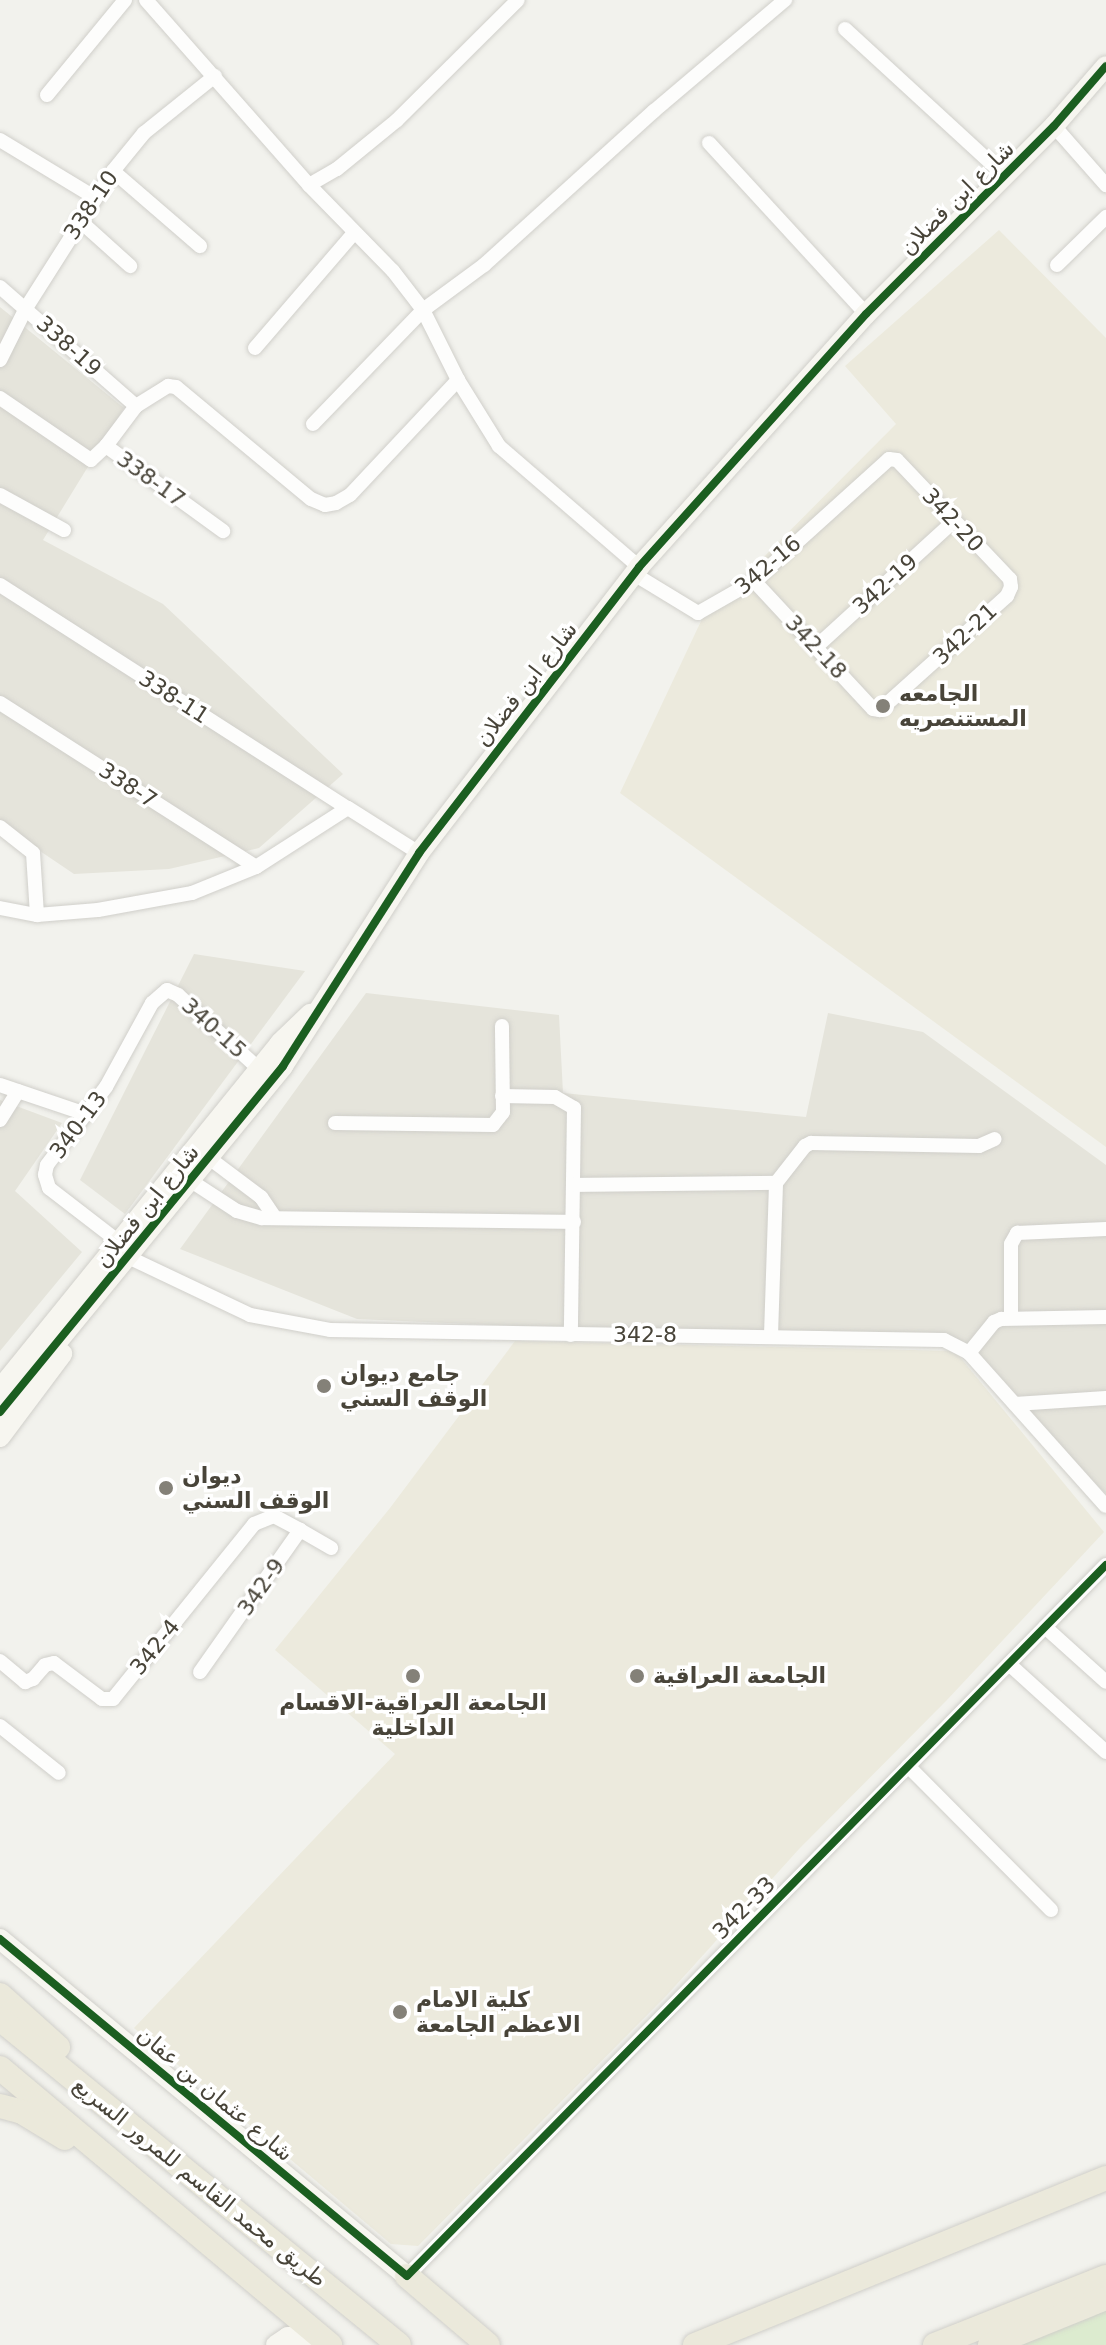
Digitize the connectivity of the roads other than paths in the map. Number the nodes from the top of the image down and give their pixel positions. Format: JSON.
{"nodes":[{"id":1,"x":125,"y":0,"type":"edge"},
{"id":2,"x":146,"y":0,"type":"edge"},
{"id":3,"x":518,"y":0,"type":"edge"},
{"id":4,"x":785,"y":0,"type":"edge"},
{"id":5,"x":845,"y":29,"type":"dead end"},
{"id":6,"x":1106,"y":66,"type":"edge"},
{"id":7,"x":215,"y":76,"type":"junction"},
{"id":8,"x":47,"y":95,"type":"dead end"},
{"id":9,"x":1054,"y":126,"type":"junction"},
{"id":10,"x":0,"y":140,"type":"edge"},
{"id":11,"x":709,"y":143,"type":"dead end"},
{"id":12,"x":113,"y":171,"type":"junction"},
{"id":13,"x":1004,"y":175,"type":"junction"},
{"id":14,"x":309,"y":185,"type":"junction"},
{"id":15,"x":1106,"y":185,"type":"edge"},
{"id":16,"x":94,"y":197,"type":"junction"},
{"id":17,"x":1106,"y":217,"type":"edge"},
{"id":18,"x":79,"y":220,"type":"junction"},
{"id":19,"x":354,"y":233,"type":"junction"},
{"id":20,"x":200,"y":246,"type":"dead end"},
{"id":21,"x":1057,"y":265,"type":"dead end"},
{"id":22,"x":130,"y":266,"type":"dead end"},
{"id":23,"x":0,"y":287,"type":"edge"},
{"id":24,"x":26,"y":308,"type":"junction"},
{"id":25,"x":423,"y":310,"type":"junction"},
{"id":26,"x":866,"y":314,"type":"junction"},
{"id":27,"x":255,"y":348,"type":"dead end"},
{"id":28,"x":0,"y":360,"type":"edge"},
{"id":29,"x":458,"y":380,"type":"junction"},
{"id":30,"x":0,"y":398,"type":"edge"},
{"id":31,"x":136,"y":406,"type":"junction"},
{"id":32,"x":313,"y":424,"type":"dead end"},
{"id":33,"x":106,"y":446,"type":"junction"},
{"id":34,"x":889,"y":459,"type":"joint"},
{"id":35,"x":0,"y":495,"type":"edge"},
{"id":36,"x":954,"y":521,"type":"junction"},
{"id":37,"x":64,"y":530,"type":"dead end"},
{"id":38,"x":223,"y":531,"type":"dead end"},
{"id":39,"x":636,"y":570,"type":"junction"},
{"id":40,"x":754,"y":581,"type":"junction"},
{"id":41,"x":0,"y":585,"type":"edge"},
{"id":42,"x":1011,"y":587,"type":"joint"},
{"id":43,"x":816,"y":647,"type":"junction"},
{"id":44,"x":0,"y":703,"type":"edge"},
{"id":45,"x":880,"y":710,"type":"joint"},
{"id":46,"x":348,"y":808,"type":"junction"},
{"id":47,"x":0,"y":827,"type":"edge"},
{"id":48,"x":419,"y":853,"type":"junction"},
{"id":49,"x":256,"y":867,"type":"junction"},
{"id":50,"x":0,"y":908,"type":"edge"},
{"id":51,"x":37,"y":915,"type":"junction"},
{"id":52,"x":167,"y":990,"type":"joint"},
{"id":53,"x":313,"y":1015,"type":"junction"},
{"id":54,"x":502,"y":1026,"type":"dead end"},
{"id":55,"x":259,"y":1069,"type":"junction"},
{"id":56,"x":0,"y":1085,"type":"edge"},
{"id":57,"x":18,"y":1091,"type":"junction"},
{"id":58,"x":502,"y":1096,"type":"junction"},
{"id":59,"x":86,"y":1114,"type":"junction"},
{"id":60,"x":0,"y":1120,"type":"edge"},
{"id":61,"x":335,"y":1123,"type":"dead end"},
{"id":62,"x":995,"y":1139,"type":"dead end"},
{"id":63,"x":209,"y":1158,"type":"junction"},
{"id":64,"x":191,"y":1181,"type":"junction"},
{"id":65,"x":776,"y":1183,"type":"junction"},
{"id":66,"x":575,"y":1185,"type":"junction"},
{"id":67,"x":275,"y":1218,"type":"junction"},
{"id":68,"x":574,"y":1222,"type":"junction"},
{"id":69,"x":1106,"y":1229,"type":"edge"},
{"id":70,"x":124,"y":1250,"type":"junction"},
{"id":71,"x":69,"y":1316,"type":"junction"},
{"id":72,"x":1011,"y":1316,"type":"junction"},
{"id":73,"x":1106,"y":1317,"type":"edge"},
{"id":74,"x":571,"y":1335,"type":"junction"},
{"id":75,"x":771,"y":1335,"type":"junction"},
{"id":76,"x":969,"y":1353,"type":"junction"},
{"id":77,"x":29,"y":1366,"type":"junction"},
{"id":78,"x":0,"y":1369,"type":"edge"},
{"id":79,"x":0,"y":1389,"type":"edge"},
{"id":80,"x":1106,"y":1398,"type":"edge"},
{"id":81,"x":1015,"y":1404,"type":"junction"},
{"id":82,"x":0,"y":1412,"type":"edge"},
{"id":83,"x":0,"y":1437,"type":"edge"},
{"id":84,"x":1106,"y":1506,"type":"edge"},
{"id":85,"x":300,"y":1530,"type":"junction"},
{"id":86,"x":331,"y":1548,"type":"dead end"},
{"id":87,"x":1105,"y":1569,"type":"edge"},
{"id":88,"x":1045,"y":1627,"type":"junction"},
{"id":89,"x":0,"y":1661,"type":"edge"},
{"id":90,"x":1009,"y":1664,"type":"junction"},
{"id":91,"x":200,"y":1672,"type":"dead end"},
{"id":92,"x":1106,"y":1682,"type":"edge"},
{"id":93,"x":0,"y":1726,"type":"edge"},
{"id":94,"x":1106,"y":1752,"type":"edge"},
{"id":95,"x":908,"y":1766,"type":"junction"},
{"id":96,"x":59,"y":1773,"type":"dead end"},
{"id":97,"x":1051,"y":1910,"type":"dead end"},
{"id":98,"x":0,"y":1939,"type":"edge"},
{"id":99,"x":0,"y":1995,"type":"edge"},
{"id":100,"x":0,"y":2019,"type":"edge"},
{"id":101,"x":0,"y":2068,"type":"edge"},
{"id":102,"x":0,"y":2106,"type":"edge"},
{"id":103,"x":167,"y":2156,"type":"junction"},
{"id":104,"x":131,"y":2178,"type":"junction"},
{"id":105,"x":1106,"y":2178,"type":"edge"},
{"id":106,"x":407,"y":2276,"type":"junction"},
{"id":107,"x":1106,"y":2277,"type":"edge"},
{"id":108,"x":1106,"y":2298,"type":"edge"},
{"id":109,"x":999,"y":2341,"type":"edge"},
{"id":110,"x":328,"y":2343,"type":"edge"},
{"id":111,"x":276,"y":2345,"type":"edge"},
{"id":112,"x":399,"y":2345,"type":"edge"},
{"id":113,"x":488,"y":2345,"type":"edge"},
{"id":114,"x":695,"y":2345,"type":"edge"},
{"id":115,"x":935,"y":2345,"type":"edge"}],
"edges":[{"from":1,"to":8,"type":"street"},
{"from":2,"to":7,"type":"street"},
{"from":3,"to":14,"type":"street"},
{"from":4,"to":25,"type":"street"},
{"from":5,"to":13,"type":"street"},
{"from":6,"to":9,"type":"street","name":"شارع ابن فضلان"},
{"from":7,"to":12,"type":"street","name":"338-10"},
{"from":7,"to":14,"type":"street"},
{"from":9,"to":13,"type":"street","name":"شارع ابن فضلان"},
{"from":9,"to":15,"type":"street"},
{"from":10,"to":16,"type":"street"},
{"from":11,"to":26,"type":"street"},
{"from":12,"to":16,"type":"street","name":"338-10"},
{"from":12,"to":20,"type":"street"},
{"from":13,"to":26,"type":"street","name":"شارع ابن فضلان"},
{"from":14,"to":19,"type":"street"},
{"from":16,"to":18,"type":"street","name":"338-10"},
{"from":17,"to":21,"type":"street"},
{"from":18,"to":22,"type":"street"},
{"from":18,"to":24,"type":"street","name":"338-10"},
{"from":19,"to":25,"type":"street"},
{"from":19,"to":27,"type":"street"},
{"from":23,"to":24,"type":"street","name":"338-19"},
{"from":24,"to":28,"type":"street","name":"338-10"},
{"from":24,"to":31,"type":"street","name":"338-19"},
{"from":25,"to":29,"type":"street"},
{"from":25,"to":32,"type":"street"},
{"from":26,"to":39,"type":"street","name":"شارع ابن فضلان"},
{"from":29,"to":31,"type":"street"},
{"from":29,"to":39,"type":"street"},
{"from":30,"to":33,"type":"street","name":"338-17"},
{"from":31,"to":33,"type":"street"},
{"from":33,"to":38,"type":"street","name":"338-17"},
{"from":34,"to":36,"type":"street","name":"342-20"},
{"from":34,"to":40,"type":"street","name":"342-16"},
{"from":35,"to":37,"type":"street"},
{"from":36,"to":42,"type":"street","name":"342-20"},
{"from":36,"to":43,"type":"street","name":"342-19"},
{"from":39,"to":40,"type":"street","name":"342-16"},
{"from":39,"to":48,"type":"street","name":"شارع ابن فضلان"},
{"from":40,"to":43,"type":"street","name":"342-18"},
{"from":41,"to":46,"type":"street","name":"338-11"},
{"from":42,"to":45,"type":"street","name":"342-21"},
{"from":43,"to":45,"type":"street","name":"342-18"},
{"from":44,"to":49,"type":"street","name":"338-7"},
{"from":46,"to":48,"type":"street","name":"338-11"},
{"from":46,"to":49,"type":"street"},
{"from":47,"to":51,"type":"street"},
{"from":48,"to":53,"type":"street","name":"شارع ابن فضلان"},
{"from":49,"to":51,"type":"street"},
{"from":50,"to":51,"type":"street"},
{"from":52,"to":55,"type":"street","name":"340-15"},
{"from":52,"to":59,"type":"street","name":"340-13"},
{"from":53,"to":55,"type":"street","name":"شارع ابن فضلان"},
{"from":53,"to":63,"type":"street","name":"شارع ابن فضلان"},
{"from":54,"to":58,"type":"street"},
{"from":55,"to":70,"type":"street","name":"شارع ابن فضلان"},
{"from":56,"to":57,"type":"street"},
{"from":57,"to":59,"type":"street"},
{"from":57,"to":60,"type":"street"},
{"from":58,"to":61,"type":"street"},
{"from":58,"to":66,"type":"street"},
{"from":59,"to":70,"type":"street","name":"340-13"},
{"from":62,"to":65,"type":"street"},
{"from":63,"to":64,"type":"street","name":"شارع ابن فضلان"},
{"from":63,"to":67,"type":"street"},
{"from":64,"to":67,"type":"street"},
{"from":64,"to":70,"type":"street","name":"شارع ابن فضلان"},
{"from":65,"to":66,"type":"street"},
{"from":65,"to":75,"type":"street"},
{"from":66,"to":68,"type":"street"},
{"from":67,"to":68,"type":"street"},
{"from":68,"to":74,"type":"street"},
{"from":69,"to":72,"type":"street"},
{"from":70,"to":71,"type":"street","name":"شارع ابن فضلان"},
{"from":70,"to":74,"type":"street","name":"342-8"},
{"from":71,"to":77,"type":"street","name":"شارع ابن فضلان"},
{"from":71,"to":78,"type":"street"},
{"from":71,"to":83,"type":"street"},
{"from":72,"to":73,"type":"street"},
{"from":72,"to":76,"type":"street"},
{"from":74,"to":75,"type":"street","name":"342-8"},
{"from":75,"to":76,"type":"street","name":"342-8"},
{"from":76,"to":81,"type":"street","name":"342-8"},
{"from":77,"to":79,"type":"street"},
{"from":77,"to":82,"type":"street"},
{"from":80,"to":81,"type":"street"},
{"from":81,"to":84,"type":"street","name":"342-8"},
{"from":85,"to":86,"type":"street"},
{"from":85,"to":89,"type":"street","name":"342-4"},
{"from":85,"to":91,"type":"street","name":"342-9"},
{"from":87,"to":88,"type":"street","name":"342-33"},
{"from":88,"to":90,"type":"street","name":"342-33"},
{"from":88,"to":92,"type":"street"},
{"from":90,"to":94,"type":"street"},
{"from":90,"to":95,"type":"street","name":"342-33"},
{"from":93,"to":96,"type":"street"},
{"from":95,"to":97,"type":"street"},
{"from":95,"to":106,"type":"street","name":"342-33"},
{"from":98,"to":106,"type":"street","name":"شارع عثمان بن عفان"},
{"from":99,"to":103,"type":"highway"},
{"from":100,"to":103,"type":"highway","name":"طريق محمد القاسم للمرور السريع"},
{"from":101,"to":104,"type":"highway","name":"طريق محمد القاسم للمرور السريع"},
{"from":102,"to":104,"type":"highway"},
{"from":103,"to":112,"type":"highway","name":"طريق محمد القاسم للمرور السريع"},
{"from":104,"to":110,"type":"highway","name":"طريق محمد القاسم للمرور السريع"},
{"from":105,"to":114,"type":"highway"},
{"from":106,"to":113,"type":"highway"},
{"from":107,"to":115,"type":"highway"},
{"from":108,"to":109,"type":"highway"},
{"from":110,"to":111,"type":"street"}]}
